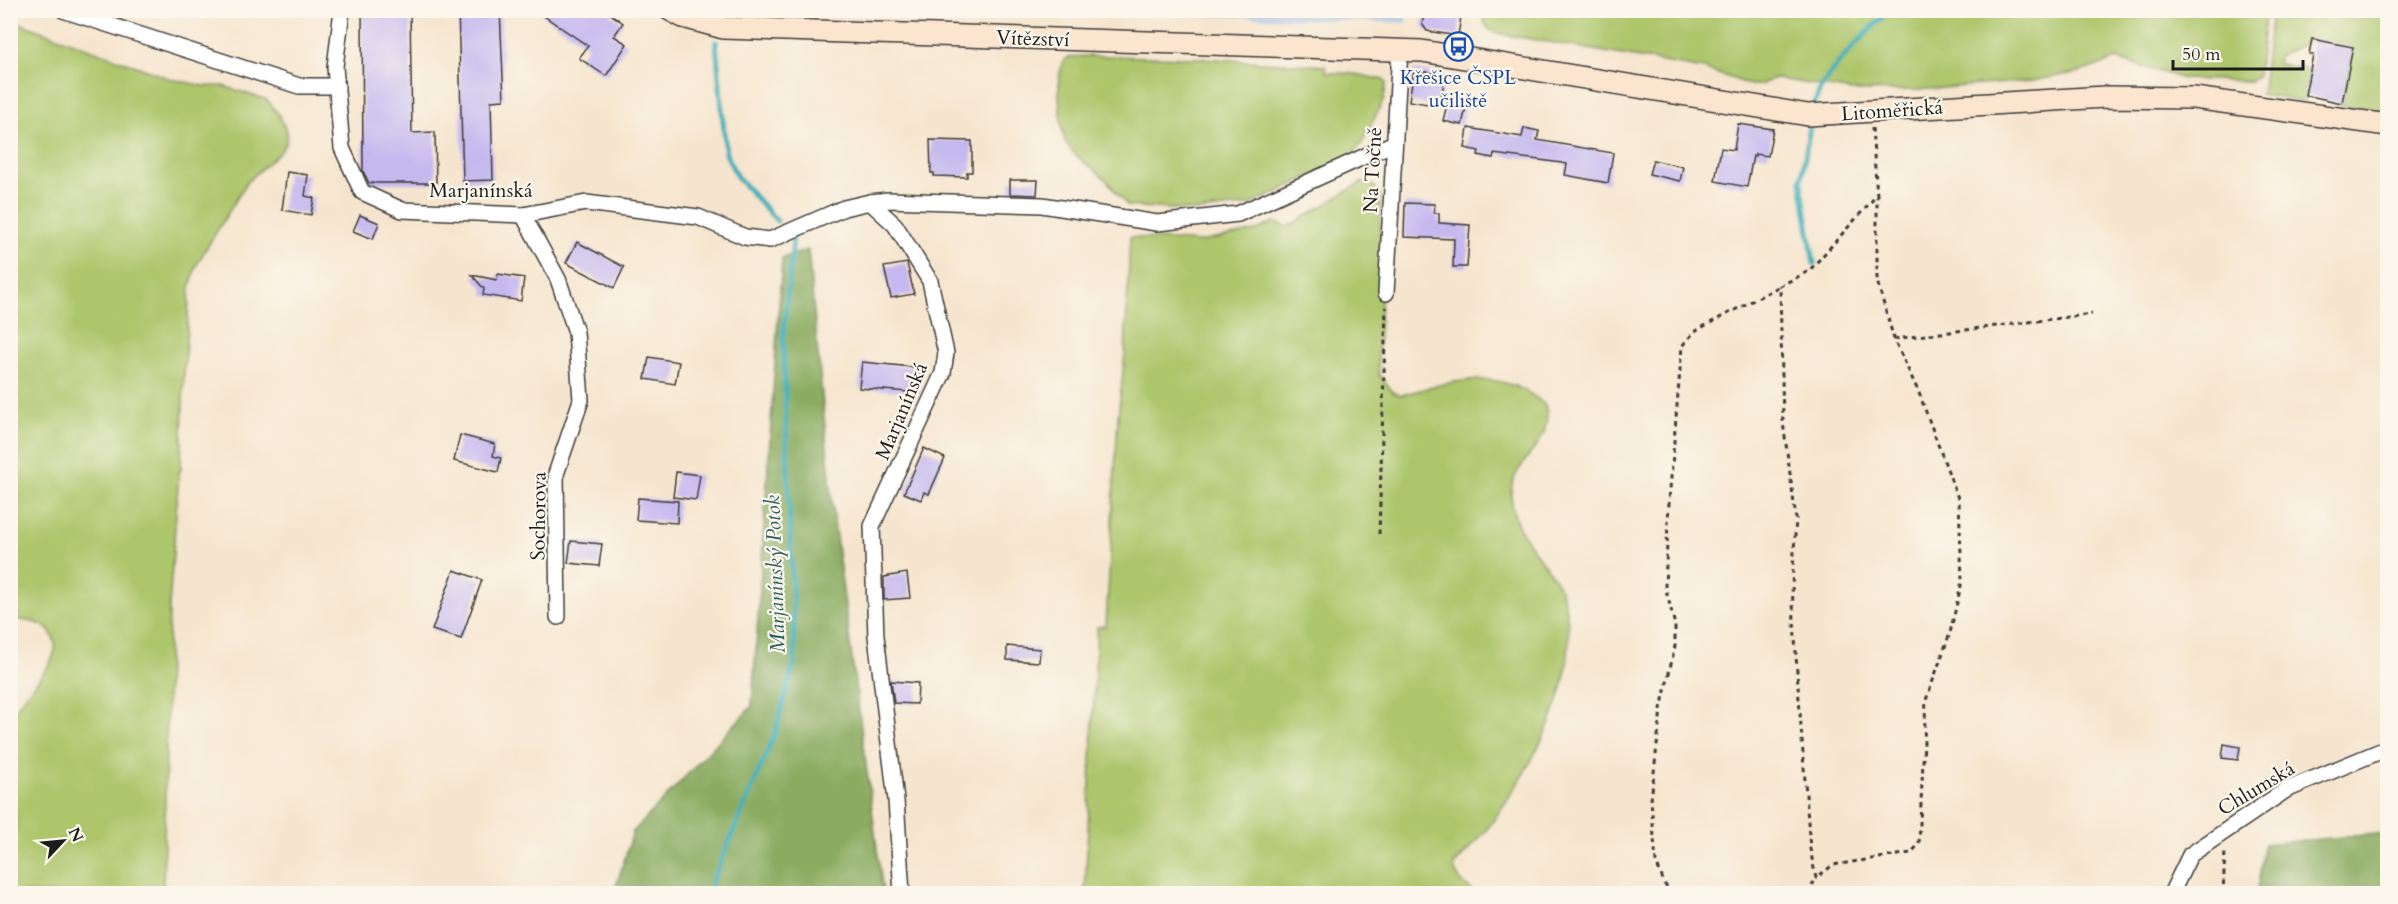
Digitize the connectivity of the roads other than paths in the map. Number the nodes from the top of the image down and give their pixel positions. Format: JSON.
{"nodes":[{"id":1,"x":63,"y":10,"type":"edge"},
{"id":2,"x":342,"y":10,"type":"edge"},
{"id":3,"x":669,"y":10,"type":"edge"},
{"id":4,"x":1400,"y":50,"type":"junction"},
{"id":5,"x":337,"y":86,"type":"junction"},
{"id":6,"x":2388,"y":125,"type":"edge"},
{"id":7,"x":1394,"y":143,"type":"junction"},
{"id":8,"x":870,"y":202,"type":"junction"},
{"id":9,"x":523,"y":215,"type":"junction"},
{"id":10,"x":1386,"y":293,"type":"road end"},
{"id":11,"x":558,"y":617,"type":"dead end"},
{"id":12,"x":2388,"y":748,"type":"edge"},
{"id":13,"x":902,"y":894,"type":"edge"},
{"id":14,"x":2171,"y":894,"type":"edge"}],
"edges":[{"from":1,"to":5,"type":"street"},
{"from":2,"to":5,"type":"street","name":"Marjanínská"},
{"from":3,"to":4,"type":"main road","name":"Vítězství"},
{"from":4,"to":6,"type":"main road","name":"Litoměřická"},
{"from":4,"to":7,"type":"street","name":"Na Točně"},
{"from":5,"to":9,"type":"street","name":"Marjanínská"},
{"from":7,"to":8,"type":"street"},
{"from":7,"to":10,"type":"street","name":"Na Točně"},
{"from":8,"to":9,"type":"street","name":"Marjanínská"},
{"from":8,"to":13,"type":"street","name":"Marjanínská"},
{"from":9,"to":11,"type":"street","name":"Sochorova"},
{"from":12,"to":14,"type":"street","name":"Chlumská"}]}
